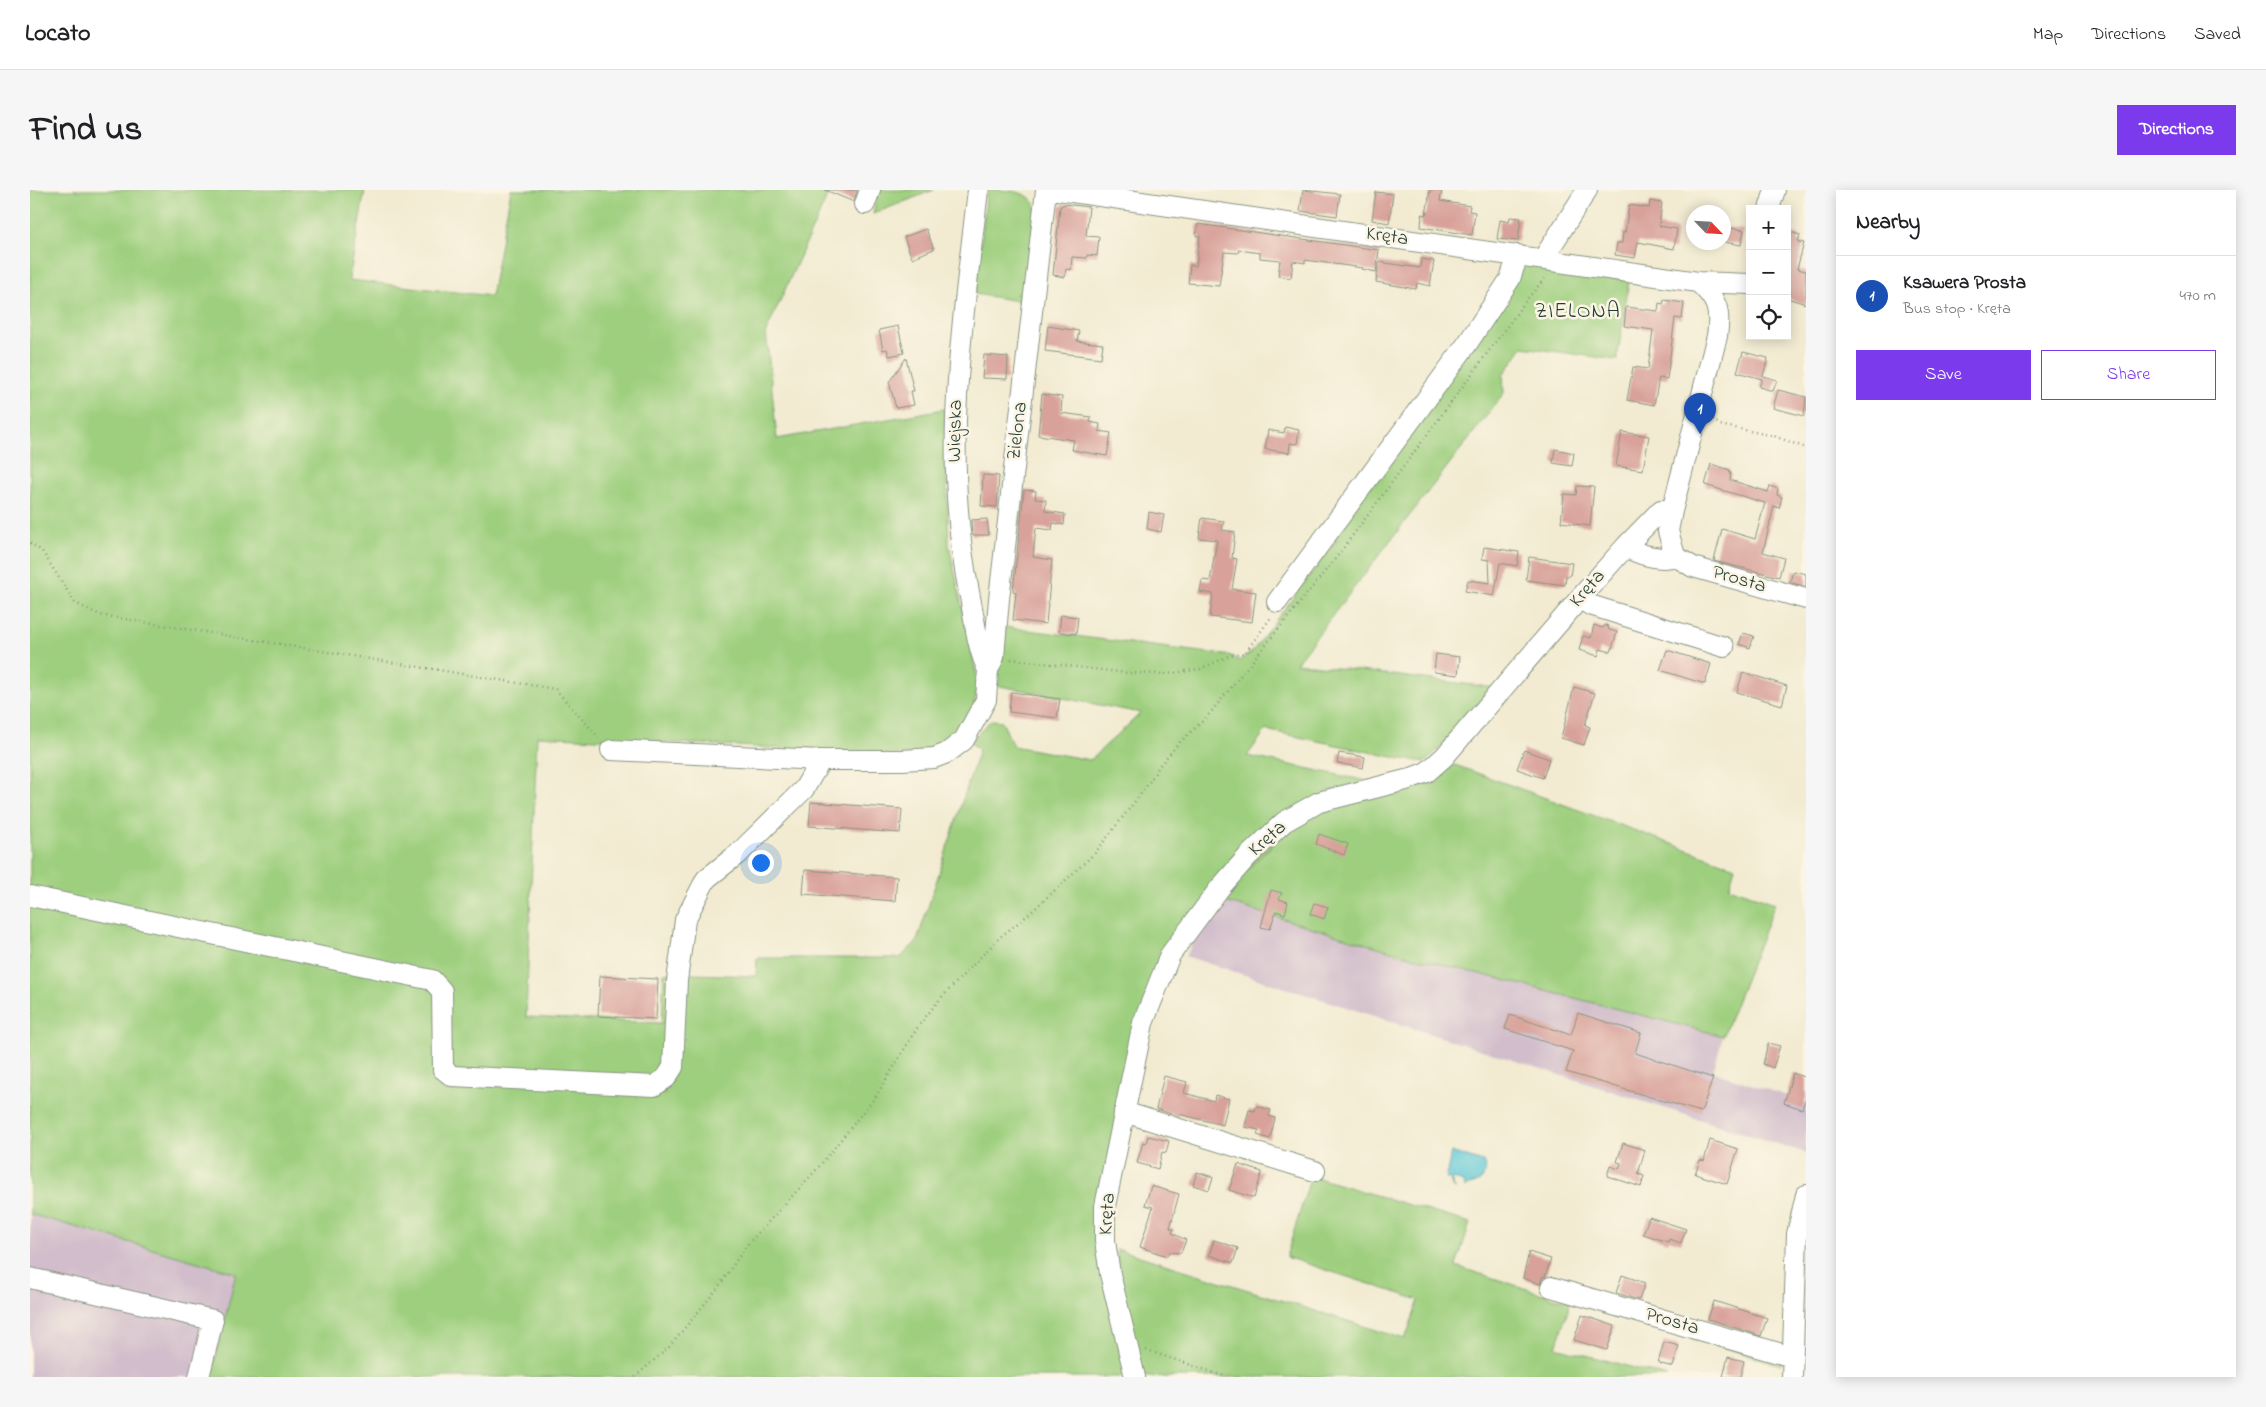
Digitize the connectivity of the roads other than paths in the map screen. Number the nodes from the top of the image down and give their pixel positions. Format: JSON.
{"nodes":[{"id":1,"x":978,"y":190,"type":"edge"},
{"id":2,"x":1046,"y":190,"type":"edge"},
{"id":3,"x":1058,"y":190,"type":"edge"},
{"id":4,"x":1587,"y":190,"type":"edge"},
{"id":5,"x":1775,"y":190,"type":"edge"},
{"id":6,"x":1770,"y":205,"type":"edge"},
{"id":7,"x":1518,"y":255,"type":"junction"},
{"id":8,"x":1543,"y":259,"type":"junction"},
{"id":9,"x":1698,"y":282,"type":"junction"},
{"id":10,"x":1746,"y":284,"type":"edge"},
{"id":11,"x":1672,"y":511,"type":"junction"},
{"id":12,"x":1626,"y":546,"type":"junction"},
{"id":13,"x":1675,"y":556,"type":"junction"},
{"id":14,"x":970,"y":596,"type":"junction"},
{"id":15,"x":1580,"y":598,"type":"junction"},
{"id":16,"x":999,"y":599,"type":"junction"},
{"id":17,"x":1806,"y":599,"type":"edge"},
{"id":18,"x":1277,"y":602,"type":"road end"},
{"id":19,"x":1724,"y":647,"type":"dead end"},
{"id":20,"x":991,"y":664,"type":"junction"},
{"id":21,"x":611,"y":750,"type":"road end"},
{"id":22,"x":822,"y":760,"type":"junction"},
{"id":23,"x":30,"y":896,"type":"edge"},
{"id":24,"x":1124,"y":1112,"type":"junction"},
{"id":25,"x":1315,"y":1171,"type":"dead end"},
{"id":26,"x":1806,"y":1195,"type":"edge"},
{"id":27,"x":30,"y":1278,"type":"edge"},
{"id":28,"x":1551,"y":1287,"type":"dead end"},
{"id":29,"x":1792,"y":1357,"type":"junction"},
{"id":30,"x":199,"y":1377,"type":"edge"},
{"id":31,"x":1135,"y":1377,"type":"edge"},
{"id":32,"x":1792,"y":1377,"type":"edge"}],
"edges":[{"from":1,"to":14,"type":"street","name":"Wiejska"},
{"from":2,"to":16,"type":"street","name":"Zielona"},
{"from":3,"to":7,"type":"street","name":"Kręta"},
{"from":4,"to":8,"type":"street"},
{"from":5,"to":6,"type":"street"},
{"from":7,"to":8,"type":"street","name":"Kręta"},
{"from":7,"to":18,"type":"street"},
{"from":8,"to":9,"type":"street","name":"Kręta"},
{"from":9,"to":10,"type":"street","name":"Kręta"},
{"from":9,"to":11,"type":"street"},
{"from":11,"to":12,"type":"street","name":"Kręta"},
{"from":11,"to":13,"type":"street"},
{"from":12,"to":13,"type":"street","name":"Prosta"},
{"from":12,"to":15,"type":"street","name":"Kręta"},
{"from":13,"to":17,"type":"street","name":"Prosta"},
{"from":14,"to":16,"type":"street"},
{"from":14,"to":20,"type":"street","name":"Wiejska"},
{"from":15,"to":19,"type":"street"},
{"from":15,"to":24,"type":"street","name":"Kręta"},
{"from":16,"to":20,"type":"street","name":"Zielona"},
{"from":20,"to":22,"type":"street","name":"Zielona"},
{"from":21,"to":22,"type":"street","name":"Zielona"},
{"from":22,"to":23,"type":"street"},
{"from":24,"to":25,"type":"street"},
{"from":24,"to":31,"type":"street","name":"Kręta"},
{"from":26,"to":29,"type":"street"},
{"from":27,"to":30,"type":"street"},
{"from":28,"to":29,"type":"street","name":"Prosta"},
{"from":29,"to":32,"type":"street"}]}
